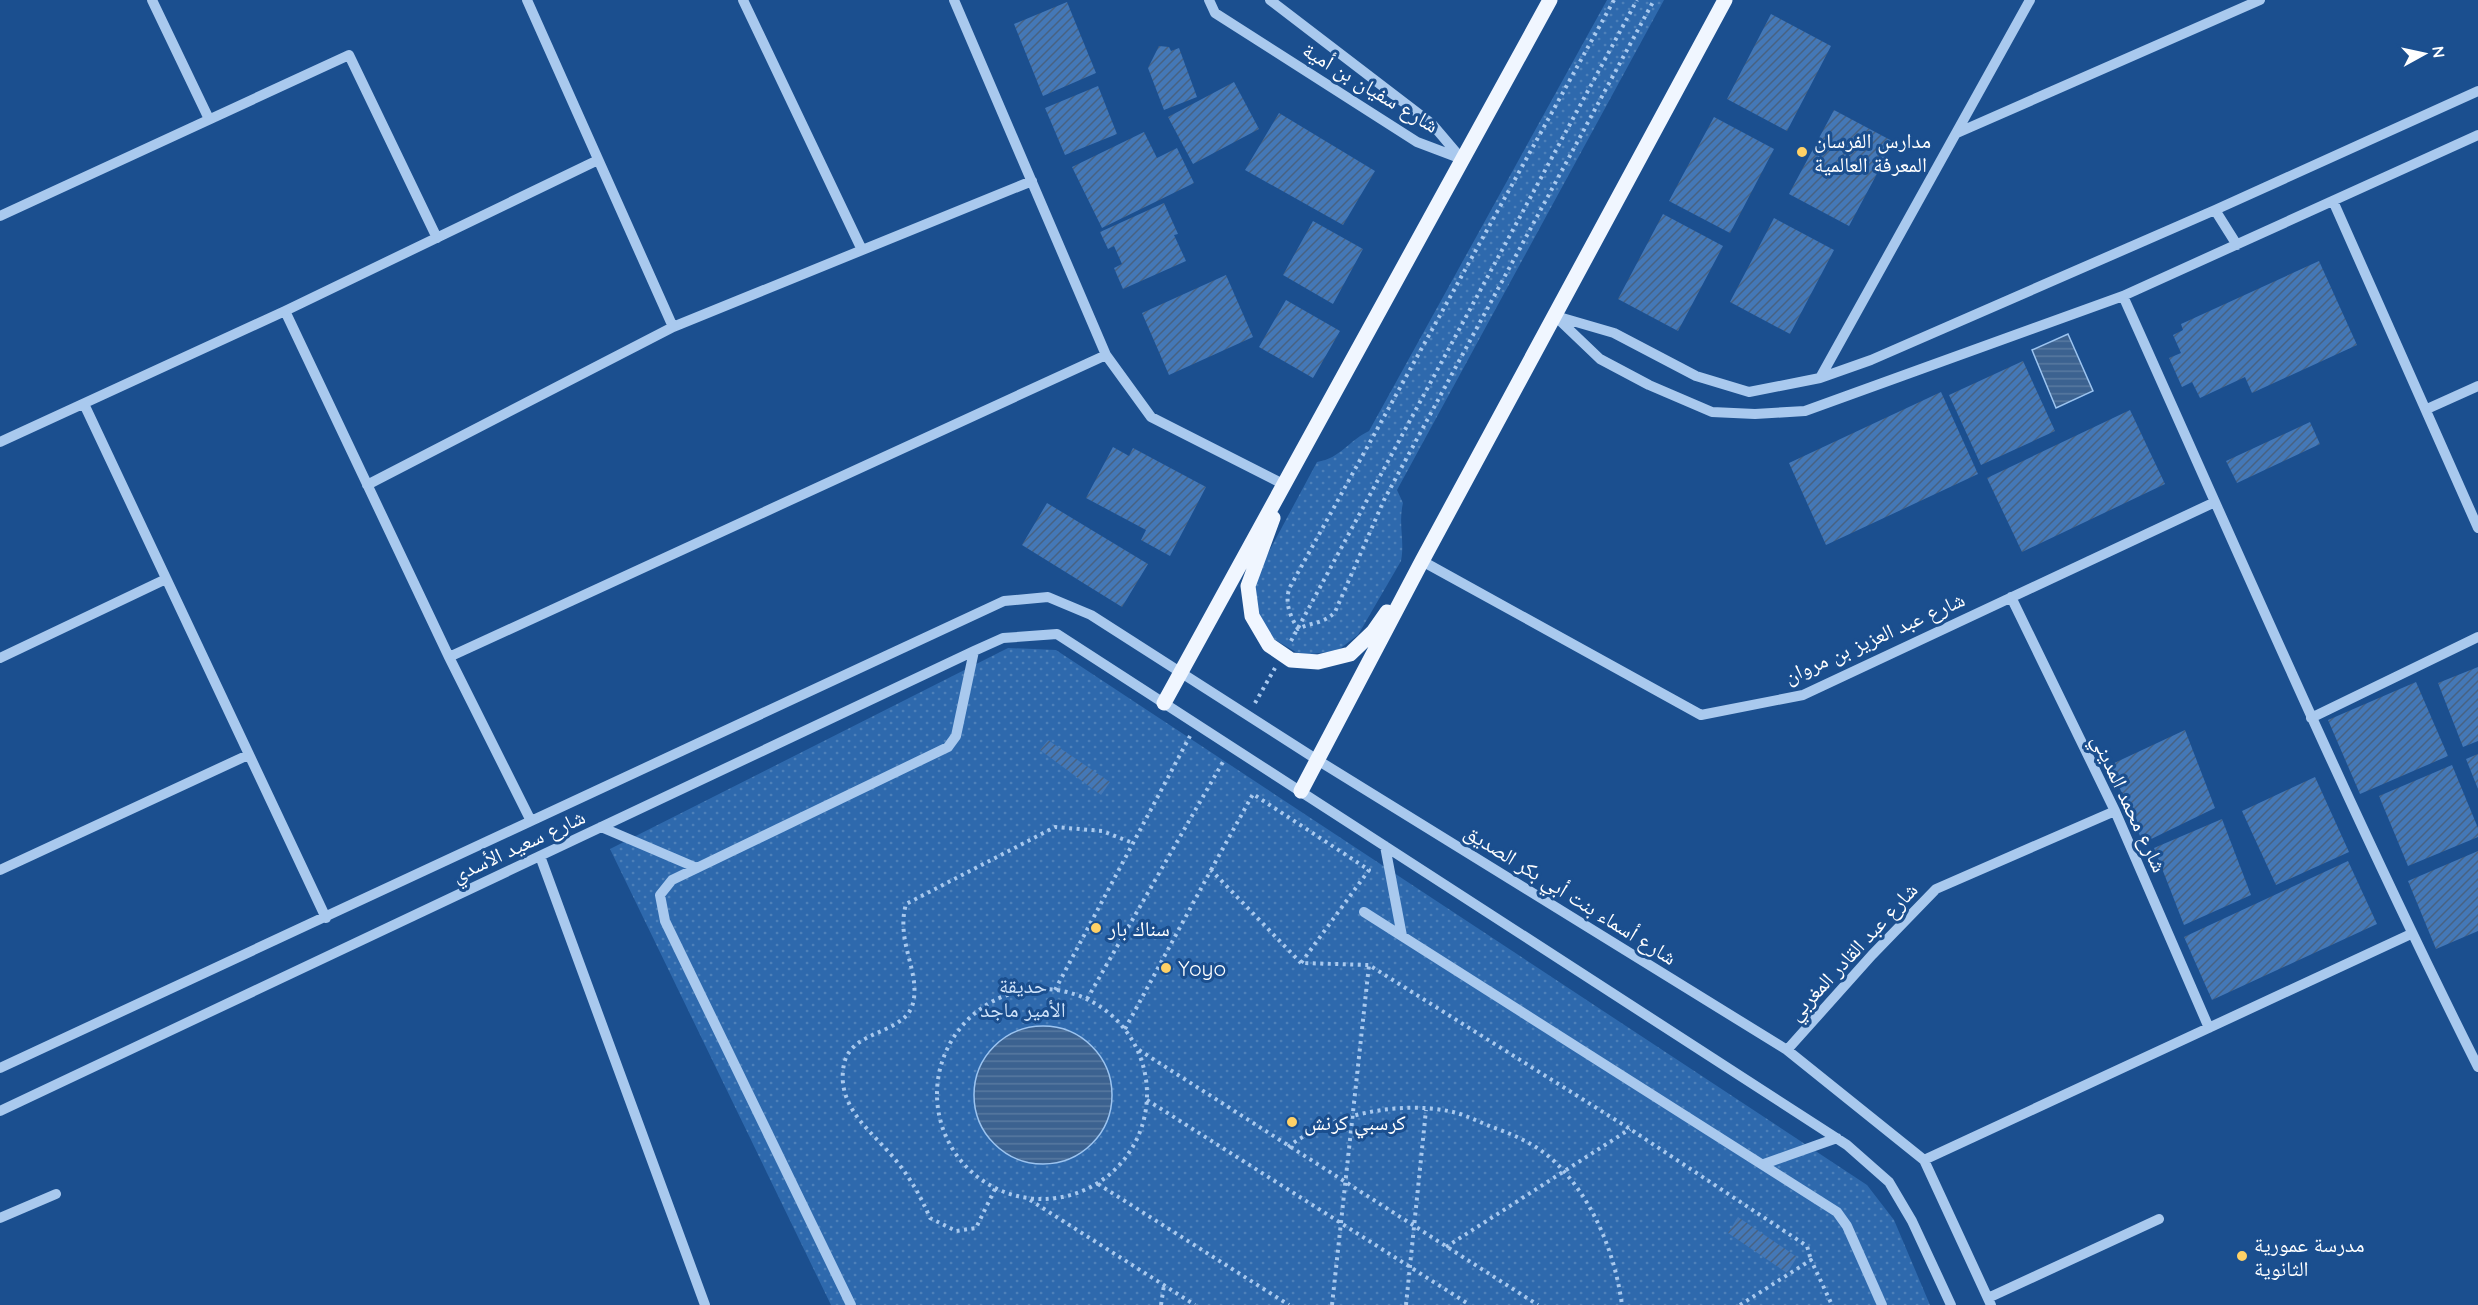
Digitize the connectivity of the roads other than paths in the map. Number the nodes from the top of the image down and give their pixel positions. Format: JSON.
{"nodes":[{"id":1,"x":152,"y":0,"type":"edge"},
{"id":2,"x":527,"y":0,"type":"edge"},
{"id":3,"x":743,"y":0,"type":"edge"},
{"id":4,"x":954,"y":0,"type":"edge"},
{"id":5,"x":1209,"y":0,"type":"edge"},
{"id":6,"x":1270,"y":0,"type":"edge"},
{"id":7,"x":1550,"y":0,"type":"edge"},
{"id":8,"x":1725,"y":0,"type":"edge"},
{"id":9,"x":2030,"y":0,"type":"edge"},
{"id":10,"x":2260,"y":0,"type":"edge"},
{"id":11,"x":2478,"y":91,"type":"edge"},
{"id":12,"x":209,"y":119,"type":"junction"},
{"id":13,"x":1957,"y":133,"type":"junction"},
{"id":14,"x":2478,"y":135,"type":"edge"},
{"id":15,"x":1462,"y":159,"type":"junction"},
{"id":16,"x":598,"y":160,"type":"junction"},
{"id":17,"x":1032,"y":181,"type":"junction"},
{"id":18,"x":2333,"y":201,"type":"junction"},
{"id":19,"x":2215,"y":210,"type":"junction"},
{"id":20,"x":0,"y":216,"type":"edge"},
{"id":21,"x":436,"y":238,"type":"junction"},
{"id":22,"x":2236,"y":245,"type":"junction"},
{"id":23,"x":862,"y":250,"type":"junction"},
{"id":24,"x":2123,"y":296,"type":"junction"},
{"id":25,"x":285,"y":311,"type":"junction"},
{"id":26,"x":1555,"y":316,"type":"junction"},
{"id":27,"x":673,"y":327,"type":"junction"},
{"id":28,"x":1106,"y":355,"type":"junction"},
{"id":29,"x":1820,"y":378,"type":"junction"},
{"id":30,"x":2478,"y":386,"type":"edge"},
{"id":31,"x":84,"y":404,"type":"junction"},
{"id":32,"x":2427,"y":409,"type":"junction"},
{"id":33,"x":0,"y":442,"type":"edge"},
{"id":34,"x":1283,"y":484,"type":"junction"},
{"id":35,"x":368,"y":485,"type":"junction"},
{"id":36,"x":2215,"y":502,"type":"junction"},
{"id":37,"x":2478,"y":528,"type":"edge"},
{"id":38,"x":1422,"y":561,"type":"junction"},
{"id":39,"x":166,"y":579,"type":"junction"},
{"id":40,"x":1048,"y":597,"type":"joint"},
{"id":41,"x":2011,"y":597,"type":"junction"},
{"id":42,"x":2478,"y":637,"type":"edge"},
{"id":43,"x":974,"y":651,"type":"junction"},
{"id":44,"x":448,"y":657,"type":"junction"},
{"id":45,"x":0,"y":658,"type":"edge"},
{"id":46,"x":1182,"y":672,"type":"junction"},
{"id":47,"x":1164,"y":703,"type":"junction"},
{"id":48,"x":2311,"y":718,"type":"junction"},
{"id":49,"x":248,"y":755,"type":"junction"},
{"id":50,"x":1319,"y":761,"type":"junction"},
{"id":51,"x":1301,"y":791,"type":"junction"},
{"id":52,"x":2115,"y":811,"type":"junction"},
{"id":53,"x":531,"y":821,"type":"junction"},
{"id":54,"x":601,"y":827,"type":"junction"},
{"id":55,"x":1385,"y":846,"type":"junction"},
{"id":56,"x":540,"y":856,"type":"junction"},
{"id":57,"x":697,"y":867,"type":"junction"},
{"id":58,"x":0,"y":870,"type":"edge"},
{"id":59,"x":1364,"y":912,"type":"dead end"},
{"id":60,"x":326,"y":918,"type":"junction"},
{"id":61,"x":2411,"y":934,"type":"junction"},
{"id":62,"x":1402,"y":936,"type":"junction"},
{"id":63,"x":2209,"y":1028,"type":"junction"},
{"id":64,"x":1788,"y":1050,"type":"junction"},
{"id":65,"x":2478,"y":1067,"type":"edge"},
{"id":66,"x":0,"y":1068,"type":"edge"},
{"id":67,"x":0,"y":1111,"type":"edge"},
{"id":68,"x":1837,"y":1138,"type":"junction"},
{"id":69,"x":1924,"y":1160,"type":"junction"},
{"id":70,"x":1764,"y":1164,"type":"junction"},
{"id":71,"x":56,"y":1194,"type":"dead end"},
{"id":72,"x":0,"y":1218,"type":"edge"},
{"id":73,"x":2159,"y":1219,"type":"dead end"},
{"id":74,"x":1990,"y":1301,"type":"edge"},
{"id":75,"x":705,"y":1305,"type":"edge"},
{"id":76,"x":851,"y":1305,"type":"edge"},
{"id":77,"x":1882,"y":1305,"type":"edge"},
{"id":78,"x":1952,"y":1305,"type":"edge"}],
"edges":[{"from":1,"to":12,"type":"street"},
{"from":2,"to":16,"type":"street"},
{"from":3,"to":23,"type":"street"},
{"from":4,"to":17,"type":"street"},
{"from":5,"to":15,"type":"street","name":"شارع سفيان بن أمية"},
{"from":6,"to":15,"type":"street","name":"شارع سفيان بن أمية"},
{"from":7,"to":15,"type":"main road"},
{"from":8,"to":26,"type":"main road"},
{"from":9,"to":13,"type":"street"},
{"from":10,"to":13,"type":"street"},
{"from":11,"to":19,"type":"street"},
{"from":12,"to":20,"type":"street"},
{"from":12,"to":21,"type":"street"},
{"from":13,"to":29,"type":"street"},
{"from":14,"to":18,"type":"street"},
{"from":15,"to":34,"type":"main road"},
{"from":16,"to":21,"type":"street"},
{"from":16,"to":27,"type":"street"},
{"from":17,"to":23,"type":"street"},
{"from":17,"to":28,"type":"street"},
{"from":18,"to":22,"type":"street"},
{"from":18,"to":32,"type":"street"},
{"from":19,"to":22,"type":"street"},
{"from":19,"to":29,"type":"street"},
{"from":21,"to":25,"type":"street"},
{"from":22,"to":24,"type":"street"},
{"from":23,"to":27,"type":"street"},
{"from":24,"to":26,"type":"street"},
{"from":24,"to":36,"type":"street"},
{"from":25,"to":31,"type":"street"},
{"from":25,"to":35,"type":"street"},
{"from":26,"to":29,"type":"street"},
{"from":26,"to":38,"type":"main road"},
{"from":27,"to":35,"type":"street"},
{"from":28,"to":34,"type":"street"},
{"from":28,"to":44,"type":"street"},
{"from":30,"to":32,"type":"street"},
{"from":31,"to":33,"type":"street"},
{"from":31,"to":39,"type":"street"},
{"from":32,"to":37,"type":"street"},
{"from":34,"to":38,"type":"main road"},
{"from":34,"to":46,"type":"main road"},
{"from":35,"to":44,"type":"street"},
{"from":36,"to":41,"type":"street","name":"شارع عبد العزيز بن مروان"},
{"from":36,"to":48,"type":"street"},
{"from":38,"to":41,"type":"street","name":"شارع عبد العزيز بن مروان"},
{"from":38,"to":50,"type":"main road"},
{"from":39,"to":45,"type":"street"},
{"from":39,"to":49,"type":"street"},
{"from":40,"to":46,"type":"street","name":"شارع أسماء بنت أبي بكر الصديق"},
{"from":40,"to":53,"type":"street","name":"شارع سعيد الأسدي"},
{"from":41,"to":52,"type":"street","name":"شارع محمد المديني"},
{"from":42,"to":48,"type":"street"},
{"from":43,"to":47,"type":"street","name":"شارع سعيد الأسدي"},
{"from":43,"to":54,"type":"street","name":"شارع سعيد الأسدي"},
{"from":43,"to":57,"type":"street"},
{"from":44,"to":53,"type":"street"},
{"from":46,"to":47,"type":"main road"},
{"from":46,"to":50,"type":"street","name":"شارع أسماء بنت أبي بكر الصديق"},
{"from":47,"to":51,"type":"street"},
{"from":48,"to":61,"type":"street"},
{"from":49,"to":58,"type":"street"},
{"from":49,"to":60,"type":"street"},
{"from":50,"to":51,"type":"main road"},
{"from":50,"to":64,"type":"street","name":"شارع أسماء بنت أبي بكر الصديق"},
{"from":51,"to":55,"type":"street"},
{"from":52,"to":63,"type":"street","name":"شارع محمد المديني"},
{"from":52,"to":64,"type":"street","name":"شارع عبد القادر المغربي"},
{"from":53,"to":60,"type":"street","name":"شارع سعيد الأسدي"},
{"from":54,"to":56,"type":"street","name":"شارع سعيد الأسدي"},
{"from":54,"to":57,"type":"street"},
{"from":55,"to":62,"type":"street"},
{"from":55,"to":68,"type":"street"},
{"from":56,"to":67,"type":"street","name":"شارع سعيد الأسدي"},
{"from":56,"to":75,"type":"street"},
{"from":57,"to":76,"type":"street"},
{"from":59,"to":62,"type":"street"},
{"from":60,"to":66,"type":"street","name":"شارع سعيد الأسدي"},
{"from":61,"to":63,"type":"street"},
{"from":61,"to":65,"type":"street"},
{"from":62,"to":70,"type":"street"},
{"from":63,"to":69,"type":"street"},
{"from":64,"to":69,"type":"street","name":"شارع أسماء بنت أبي بكر الصديق"},
{"from":68,"to":70,"type":"street"},
{"from":68,"to":78,"type":"street"},
{"from":69,"to":74,"type":"street","name":"شارع أسماء بنت أبي بكر الصديق"},
{"from":70,"to":77,"type":"street"},
{"from":71,"to":72,"type":"street"},
{"from":73,"to":74,"type":"street"}]}
